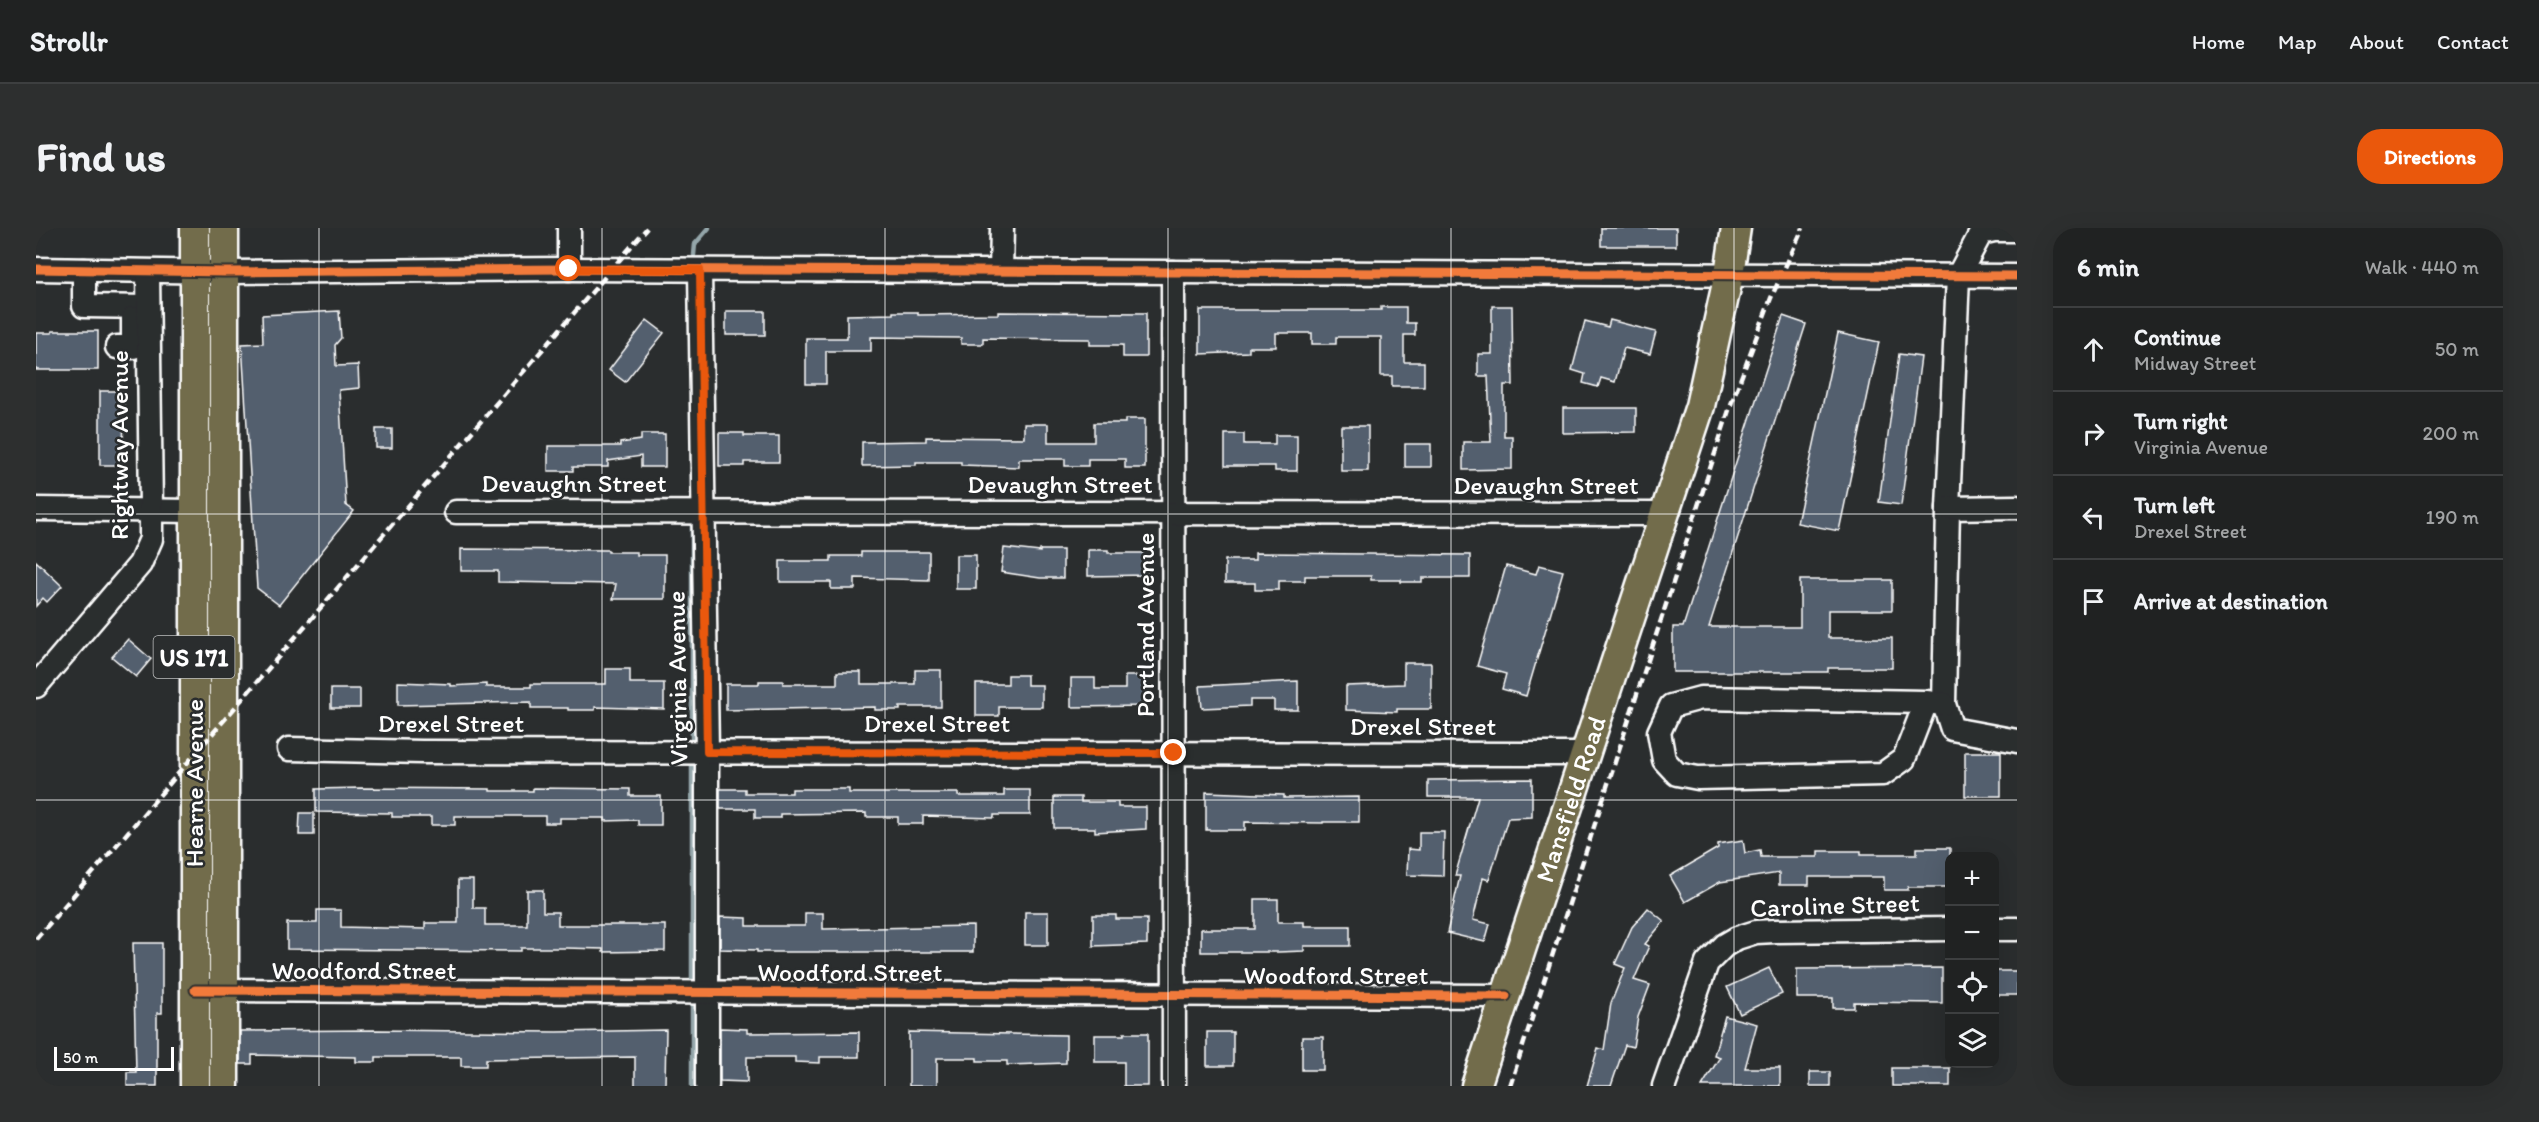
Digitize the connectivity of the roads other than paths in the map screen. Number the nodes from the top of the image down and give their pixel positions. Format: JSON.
{"nodes":[{"id":1,"x":195,"y":228,"type":"edge"},
{"id":2,"x":224,"y":228,"type":"edge"},
{"id":3,"x":569,"y":228,"type":"edge"},
{"id":4,"x":1002,"y":228,"type":"edge"},
{"id":5,"x":1720,"y":228,"type":"edge"},
{"id":6,"x":1736,"y":228,"type":"edge"},
{"id":7,"x":2015,"y":229,"type":"edge"},
{"id":8,"x":36,"y":269,"type":"edge"},
{"id":9,"x":569,"y":269,"type":"junction"},
{"id":10,"x":84,"y":270,"type":"junction"},
{"id":11,"x":700,"y":270,"type":"junction"},
{"id":12,"x":1000,"y":271,"type":"junction"},
{"id":13,"x":148,"y":272,"type":"junction"},
{"id":14,"x":195,"y":272,"type":"junction"},
{"id":15,"x":224,"y":272,"type":"junction"},
{"id":16,"x":1173,"y":272,"type":"junction"},
{"id":17,"x":1721,"y":274,"type":"junction"},
{"id":18,"x":1958,"y":276,"type":"junction"},
{"id":19,"x":2017,"y":276,"type":"edge"},
{"id":20,"x":140,"y":307,"type":"junction"},
{"id":21,"x":2017,"y":507,"type":"edge"},
{"id":22,"x":1948,"y":508,"type":"junction"},
{"id":23,"x":36,"y":509,"type":"edge"},
{"id":24,"x":151,"y":509,"type":"junction"},
{"id":25,"x":195,"y":511,"type":"junction"},
{"id":26,"x":704,"y":511,"type":"junction"},
{"id":27,"x":456,"y":512,"type":"dead end"},
{"id":28,"x":1173,"y":513,"type":"junction"},
{"id":29,"x":1664,"y":514,"type":"junction"},
{"id":30,"x":36,"y":686,"type":"edge"},
{"id":31,"x":1935,"y":703,"type":"junction"},
{"id":32,"x":2017,"y":741,"type":"edge"},
{"id":33,"x":289,"y":749,"type":"dead end"},
{"id":34,"x":707,"y":752,"type":"junction"},
{"id":35,"x":1174,"y":753,"type":"junction"},
{"id":36,"x":1585,"y":754,"type":"junction"},
{"id":37,"x":1945,"y":929,"type":"edge"},
{"id":38,"x":1999,"y":929,"type":"edge"},
{"id":39,"x":2017,"y":929,"type":"edge"},
{"id":40,"x":195,"y":990,"type":"junction"},
{"id":41,"x":224,"y":990,"type":"junction"},
{"id":42,"x":706,"y":992,"type":"junction"},
{"id":43,"x":1174,"y":995,"type":"junction"},
{"id":44,"x":1506,"y":996,"type":"junction"},
{"id":45,"x":195,"y":1086,"type":"edge"},
{"id":46,"x":224,"y":1086,"type":"edge"},
{"id":47,"x":707,"y":1086,"type":"edge"},
{"id":48,"x":1174,"y":1086,"type":"edge"},
{"id":49,"x":1476,"y":1086,"type":"edge"},
{"id":50,"x":1664,"y":1086,"type":"edge"}],
"edges":[{"from":1,"to":14,"type":"main road","name":"Hearne Avenue","number":"US 171"},
{"from":2,"to":15,"type":"main road","name":"Hearne Avenue","number":"US 171"},
{"from":3,"to":9,"type":"street"},
{"from":4,"to":12,"type":"street"},
{"from":5,"to":17,"type":"main road","name":"Mansfield Road"},
{"from":6,"to":17,"type":"main road","name":"Mansfield Road"},
{"from":7,"to":18,"type":"street"},
{"from":8,"to":10,"type":"street"},
{"from":9,"to":11,"type":"street"},
{"from":9,"to":15,"type":"street"},
{"from":10,"to":13,"type":"street"},
{"from":10,"to":20,"type":"street"},
{"from":11,"to":12,"type":"street"},
{"from":11,"to":26,"type":"street","name":"Virginia Avenue"},
{"from":12,"to":16,"type":"street"},
{"from":13,"to":14,"type":"street"},
{"from":13,"to":20,"type":"street","name":"Rightway Avenue"},
{"from":14,"to":15,"type":"street"},
{"from":14,"to":25,"type":"main road","name":"Hearne Avenue","number":"US 171"},
{"from":15,"to":41,"type":"main road","name":"Hearne Avenue","number":"US 171"},
{"from":16,"to":17,"type":"street"},
{"from":16,"to":28,"type":"street","name":"Portland Avenue"},
{"from":17,"to":18,"type":"street"},
{"from":17,"to":29,"type":"main road","name":"Mansfield Road"},
{"from":18,"to":19,"type":"street"},
{"from":18,"to":22,"type":"street"},
{"from":20,"to":24,"type":"street","name":"Rightway Avenue"},
{"from":21,"to":22,"type":"street"},
{"from":22,"to":31,"type":"street"},
{"from":23,"to":24,"type":"street"},
{"from":24,"to":25,"type":"street"},
{"from":24,"to":30,"type":"street","name":"Rightway Avenue"},
{"from":25,"to":40,"type":"main road","name":"Hearne Avenue","number":"US 171"},
{"from":26,"to":27,"type":"street","name":"Devaughn Street"},
{"from":26,"to":28,"type":"street","name":"Devaughn Street"},
{"from":26,"to":34,"type":"street","name":"Virginia Avenue"},
{"from":28,"to":29,"type":"street","name":"Devaughn Street"},
{"from":28,"to":35,"type":"street","name":"Portland Avenue"},
{"from":29,"to":36,"type":"main road","name":"Mansfield Road"},
{"from":31,"to":31,"type":"street"},
{"from":31,"to":32,"type":"street"},
{"from":33,"to":34,"type":"street","name":"Drexel Street"},
{"from":34,"to":35,"type":"street","name":"Drexel Street"},
{"from":34,"to":42,"type":"street","name":"Virginia Avenue"},
{"from":35,"to":36,"type":"street","name":"Drexel Street"},
{"from":35,"to":43,"type":"street","name":"Portland Avenue"},
{"from":36,"to":44,"type":"main road","name":"Mansfield Road"},
{"from":37,"to":50,"type":"street","name":"Caroline Street"},
{"from":38,"to":39,"type":"street"},
{"from":40,"to":41,"type":"street","name":"Woodford Street"},
{"from":40,"to":45,"type":"main road","name":"Hearne Avenue","number":"US 171"},
{"from":41,"to":42,"type":"street","name":"Woodford Street"},
{"from":41,"to":46,"type":"main road","name":"Hearne Avenue","number":"US 171"},
{"from":42,"to":43,"type":"street","name":"Woodford Street"},
{"from":42,"to":47,"type":"street","name":"Virginia Avenue"},
{"from":43,"to":44,"type":"street","name":"Woodford Street"},
{"from":43,"to":48,"type":"street","name":"Portland Avenue"},
{"from":44,"to":49,"type":"main road","name":"Mansfield Road"}]}
